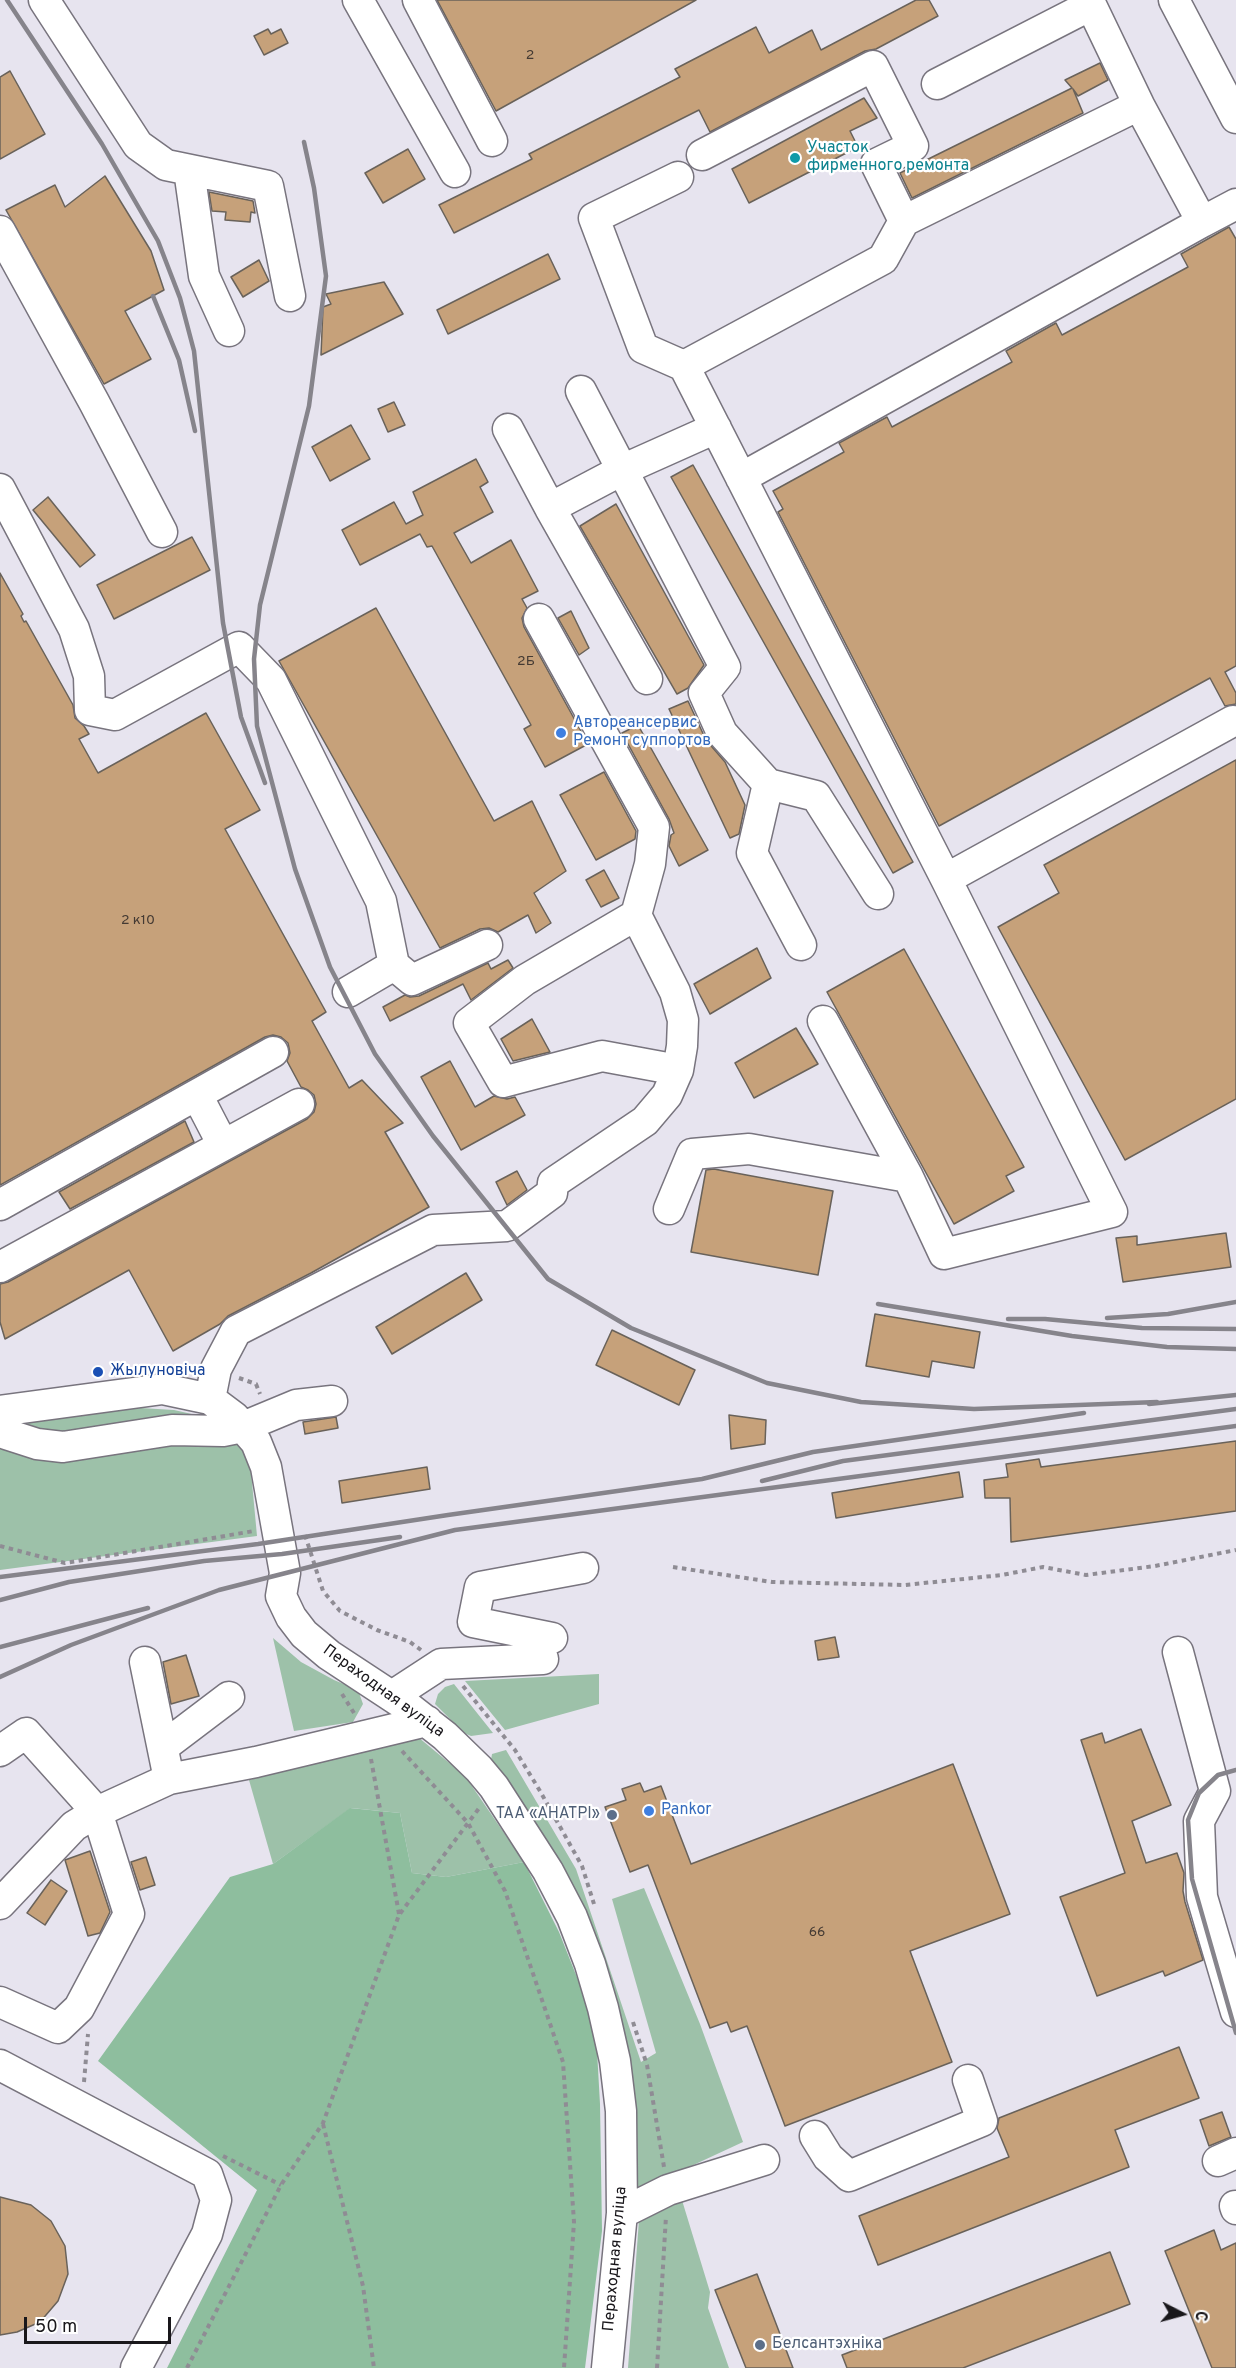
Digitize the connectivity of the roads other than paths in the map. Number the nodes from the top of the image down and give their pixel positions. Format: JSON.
{"nodes":[{"id":1,"x":44,"y":0,"type":"edge"},
{"id":2,"x":358,"y":0,"type":"edge"},
{"id":3,"x":418,"y":0,"type":"edge"},
{"id":4,"x":1174,"y":0,"type":"edge"},
{"id":5,"x":1097,"y":3,"type":"edge"},
{"id":6,"x":937,"y":84,"type":"dead end"},
{"id":7,"x":1143,"y":113,"type":"junction"},
{"id":8,"x":1236,"y":118,"type":"edge"},
{"id":9,"x":492,"y":141,"type":"dead end"},
{"id":10,"x":702,"y":155,"type":"dead end"},
{"id":11,"x":1078,"y":155,"type":"dead end"},
{"id":12,"x":189,"y":170,"type":"junction"},
{"id":13,"x":455,"y":172,"type":"dead end"},
{"id":14,"x":678,"y":177,"type":"dead end"},
{"id":15,"x":1236,"y":204,"type":"edge"},
{"id":16,"x":904,"y":221,"type":"junction"},
{"id":17,"x":1202,"y":222,"type":"junction"},
{"id":18,"x":0,"y":231,"type":"edge"},
{"id":19,"x":290,"y":296,"type":"dead end"},
{"id":20,"x":229,"y":331,"type":"dead end"},
{"id":21,"x":684,"y":366,"type":"junction"},
{"id":22,"x":581,"y":391,"type":"dead end"},
{"id":23,"x":716,"y":428,"type":"junction"},
{"id":24,"x":508,"y":429,"type":"dead end"},
{"id":25,"x":622,"y":470,"type":"junction"},
{"id":26,"x":741,"y":478,"type":"junction"},
{"id":27,"x":0,"y":489,"type":"edge"},
{"id":28,"x":550,"y":508,"type":"junction"},
{"id":29,"x":162,"y":532,"type":"dead end"},
{"id":30,"x":538,"y":619,"type":"dead end"},
{"id":31,"x":646,"y":679,"type":"dead end"},
{"id":32,"x":1233,"y":720,"type":"dead end"},
{"id":33,"x":768,"y":784,"type":"junction"},
{"id":34,"x":946,"y":879,"type":"junction"},
{"id":35,"x":878,"y":894,"type":"dead end"},
{"id":36,"x":636,"y":915,"type":"junction"},
{"id":37,"x":487,"y":945,"type":"dead end"},
{"id":38,"x":801,"y":945,"type":"dead end"},
{"id":39,"x":394,"y":965,"type":"junction"},
{"id":40,"x":348,"y":992,"type":"dead end"},
{"id":41,"x":823,"y":1021,"type":"dead end"},
{"id":42,"x":273,"y":1052,"type":"dead end"},
{"id":43,"x":678,"y":1070,"type":"junction"},
{"id":44,"x":197,"y":1095,"type":"junction"},
{"id":45,"x":299,"y":1104,"type":"dead end"},
{"id":46,"x":223,"y":1145,"type":"junction"},
{"id":47,"x":908,"y":1177,"type":"junction"},
{"id":48,"x":0,"y":1205,"type":"edge"},
{"id":49,"x":669,"y":1209,"type":"dead end"},
{"id":50,"x":0,"y":1267,"type":"edge"},
{"id":51,"x":210,"y":1398,"type":"junction"},
{"id":52,"x":332,"y":1401,"type":"dead end"},
{"id":53,"x":0,"y":1411,"type":"edge"},
{"id":54,"x":243,"y":1427,"type":"junction"},
{"id":55,"x":0,"y":1428,"type":"edge"},
{"id":56,"x":583,"y":1568,"type":"dead end"},
{"id":57,"x":1178,"y":1652,"type":"dead end"},
{"id":58,"x":146,"y":1662,"type":"dead end"},
{"id":59,"x":392,"y":1696,"type":"junction"},
{"id":60,"x":229,"y":1697,"type":"dead end"},
{"id":61,"x":427,"y":1720,"type":"junction"},
{"id":62,"x":163,"y":1747,"type":"junction"},
{"id":63,"x":0,"y":1751,"type":"edge"},
{"id":64,"x":169,"y":1779,"type":"junction"},
{"id":65,"x":97,"y":1812,"type":"junction"},
{"id":66,"x":0,"y":1904,"type":"edge"},
{"id":67,"x":0,"y":2002,"type":"edge"},
{"id":68,"x":1236,"y":2012,"type":"edge"},
{"id":69,"x":0,"y":2065,"type":"edge"},
{"id":70,"x":968,"y":2080,"type":"dead end"},
{"id":71,"x":815,"y":2136,"type":"dead end"},
{"id":72,"x":764,"y":2160,"type":"dead end"},
{"id":73,"x":622,"y":2213,"type":"junction"},
{"id":74,"x":136,"y":2368,"type":"edge"},
{"id":75,"x":607,"y":2368,"type":"edge"}],
"edges":[{"from":1,"to":12,"type":"street"},
{"from":2,"to":13,"type":"street"},
{"from":3,"to":9,"type":"street"},
{"from":4,"to":8,"type":"street"},
{"from":5,"to":6,"type":"street"},
{"from":5,"to":7,"type":"street"},
{"from":7,"to":11,"type":"street"},
{"from":7,"to":16,"type":"street"},
{"from":7,"to":17,"type":"street"},
{"from":10,"to":16,"type":"street"},
{"from":12,"to":19,"type":"street"},
{"from":12,"to":20,"type":"street"},
{"from":14,"to":21,"type":"street"},
{"from":15,"to":17,"type":"street"},
{"from":16,"to":21,"type":"street"},
{"from":17,"to":26,"type":"street"},
{"from":18,"to":29,"type":"street"},
{"from":21,"to":23,"type":"street"},
{"from":22,"to":25,"type":"street"},
{"from":23,"to":25,"type":"street"},
{"from":23,"to":26,"type":"street"},
{"from":24,"to":28,"type":"street"},
{"from":25,"to":28,"type":"street"},
{"from":25,"to":33,"type":"street"},
{"from":26,"to":34,"type":"street"},
{"from":27,"to":39,"type":"street"},
{"from":28,"to":31,"type":"street"},
{"from":30,"to":36,"type":"street"},
{"from":32,"to":34,"type":"street"},
{"from":33,"to":35,"type":"street"},
{"from":33,"to":38,"type":"street"},
{"from":34,"to":47,"type":"street"},
{"from":36,"to":43,"type":"street"},
{"from":36,"to":43,"type":"street"},
{"from":37,"to":39,"type":"street"},
{"from":39,"to":40,"type":"street"},
{"from":41,"to":47,"type":"street"},
{"from":42,"to":44,"type":"street"},
{"from":43,"to":51,"type":"street"},
{"from":44,"to":46,"type":"street"},
{"from":44,"to":48,"type":"street"},
{"from":45,"to":46,"type":"street"},
{"from":46,"to":50,"type":"street"},
{"from":47,"to":49,"type":"street"},
{"from":51,"to":53,"type":"street"},
{"from":51,"to":54,"type":"street","name":"Пераходная вуліца"},
{"from":52,"to":54,"type":"street"},
{"from":54,"to":55,"type":"street"},
{"from":54,"to":59,"type":"street","name":"Пераходная вуліца"},
{"from":56,"to":59,"type":"street"},
{"from":57,"to":68,"type":"street"},
{"from":58,"to":62,"type":"street"},
{"from":59,"to":61,"type":"street","name":"Пераходная вуліца"},
{"from":60,"to":62,"type":"street"},
{"from":61,"to":64,"type":"street"},
{"from":61,"to":73,"type":"street","name":"Пераходная вуліца"},
{"from":62,"to":64,"type":"street"},
{"from":63,"to":65,"type":"street"},
{"from":64,"to":65,"type":"street"},
{"from":65,"to":66,"type":"street"},
{"from":65,"to":67,"type":"street"},
{"from":69,"to":74,"type":"street"},
{"from":70,"to":71,"type":"street"},
{"from":72,"to":73,"type":"street"},
{"from":73,"to":75,"type":"street","name":"Пераходная вуліца"}]}
